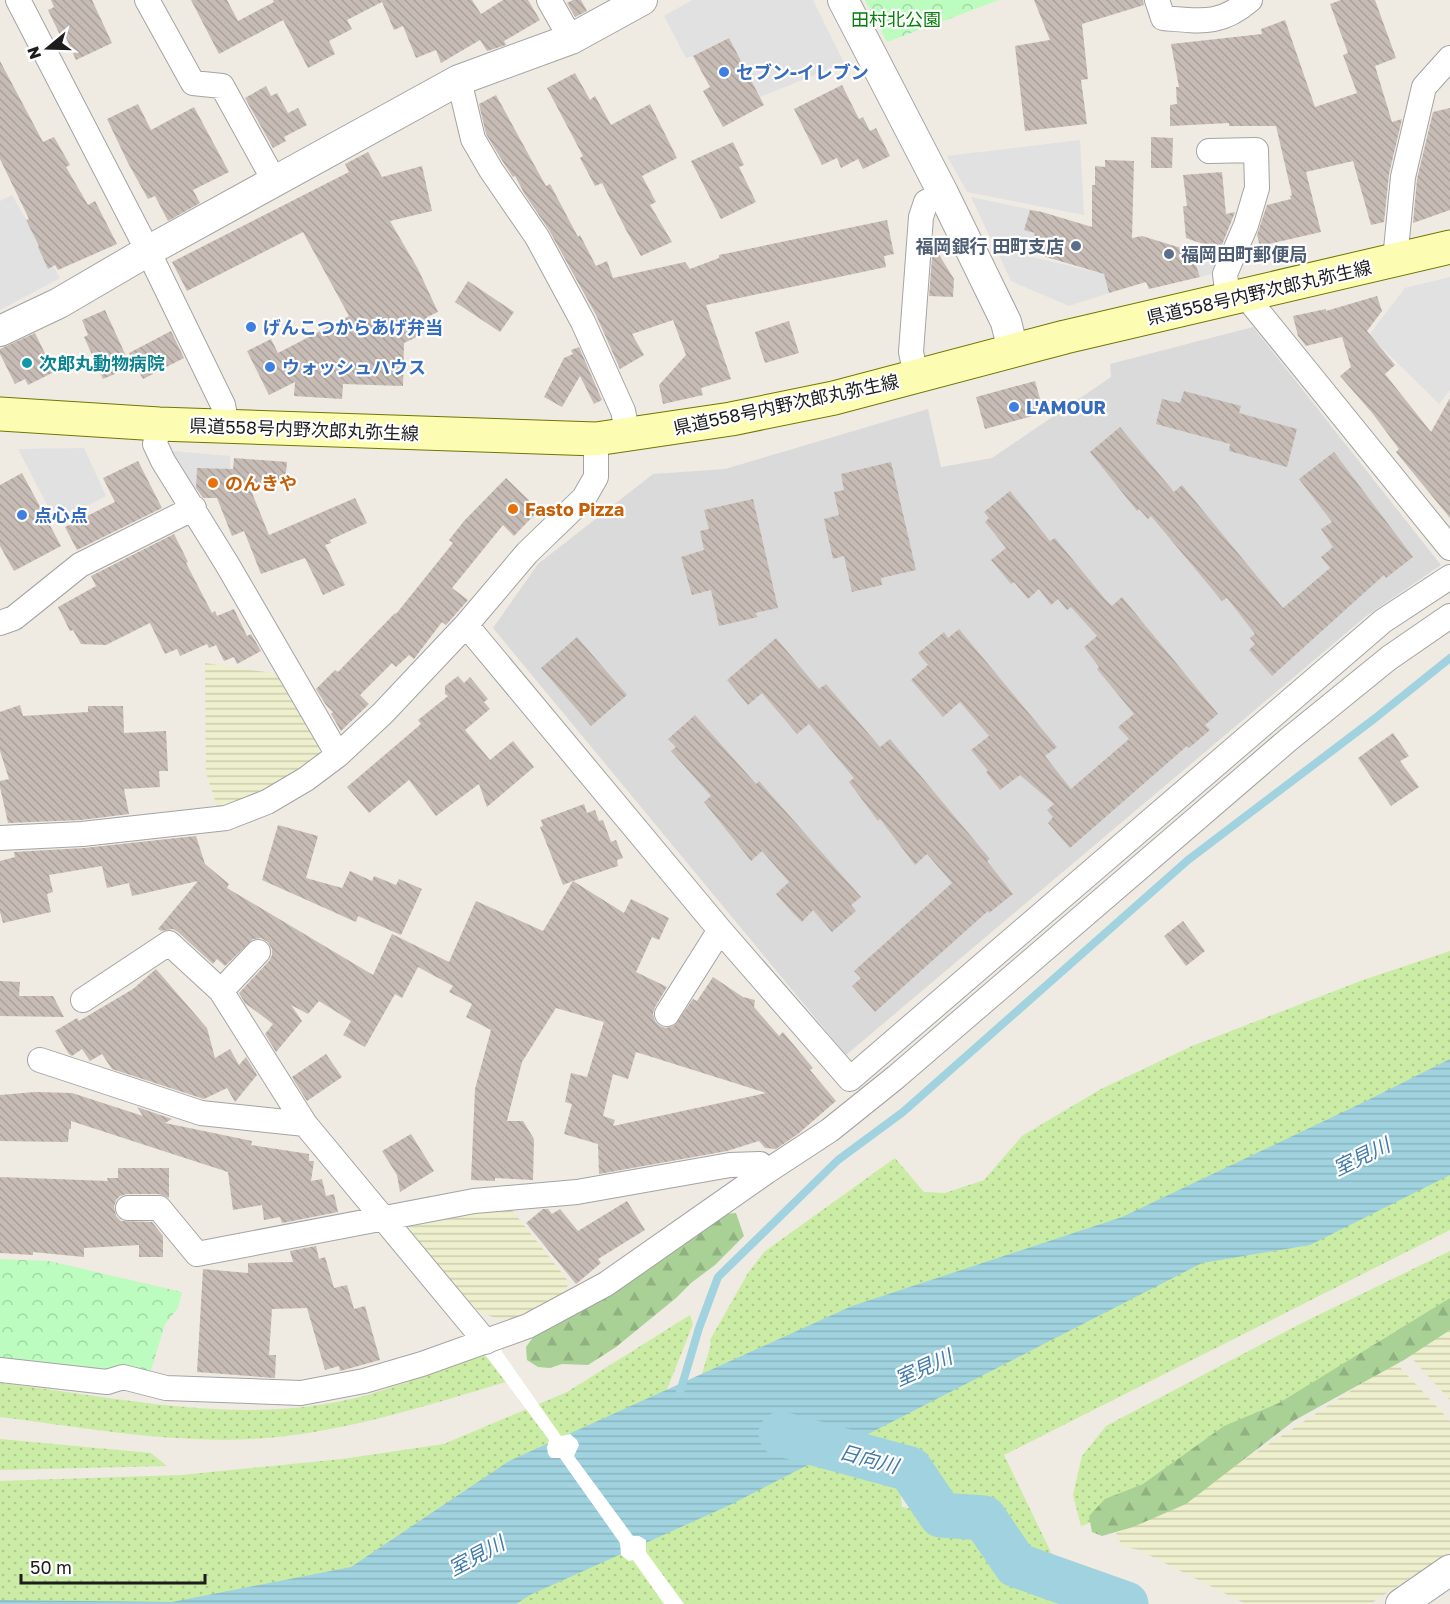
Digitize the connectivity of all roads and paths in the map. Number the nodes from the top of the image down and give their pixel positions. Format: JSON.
{"nodes":[{"id":1,"x":18,"y":0,"type":"edge"},
{"id":2,"x":147,"y":0,"type":"edge"},
{"id":3,"x":549,"y":0,"type":"edge"},
{"id":4,"x":642,"y":0,"type":"edge"},
{"id":5,"x":843,"y":0,"type":"edge"},
{"id":6,"x":1157,"y":0,"type":"edge"},
{"id":7,"x":1250,"y":0,"type":"edge"},
{"id":8,"x":571,"y":39,"type":"junction"},
{"id":9,"x":1450,"y":58,"type":"edge"},
{"id":10,"x":459,"y":80,"type":"junction"},
{"id":11,"x":1209,"y":151,"type":"dead end"},
{"id":12,"x":275,"y":182,"type":"junction"},
{"id":13,"x":943,"y":192,"type":"junction"},
{"id":14,"x":1450,"y":247,"type":"edge"},
{"id":15,"x":148,"y":251,"type":"junction"},
{"id":16,"x":1395,"y":260,"type":"junction"},
{"id":17,"x":1236,"y":296,"type":"junction"},
{"id":18,"x":0,"y":331,"type":"edge"},
{"id":19,"x":1013,"y":350,"type":"junction"},
{"id":20,"x":916,"y":376,"type":"junction"},
{"id":21,"x":0,"y":414,"type":"edge"},
{"id":22,"x":159,"y":424,"type":"junction"},
{"id":23,"x":227,"y":426,"type":"junction"},
{"id":24,"x":628,"y":435,"type":"junction"},
{"id":25,"x":596,"y":439,"type":"junction"},
{"id":26,"x":194,"y":508,"type":"junction"},
{"id":27,"x":1450,"y":548,"type":"edge"},
{"id":28,"x":1450,"y":577,"type":"edge"},
{"id":29,"x":1450,"y":616,"type":"edge"},
{"id":30,"x":0,"y":623,"type":"edge"},
{"id":31,"x":466,"y":625,"type":"junction"},
{"id":32,"x":338,"y":755,"type":"junction"},
{"id":33,"x":0,"y":838,"type":"edge"},
{"id":34,"x":720,"y":930,"type":"junction"},
{"id":35,"x":258,"y":952,"type":"dead end"},
{"id":36,"x":221,"y":991,"type":"junction"},
{"id":37,"x":83,"y":1000,"type":"dead end"},
{"id":38,"x":667,"y":1014,"type":"dead end"},
{"id":39,"x":40,"y":1060,"type":"dead end"},
{"id":40,"x":305,"y":1124,"type":"junction"},
{"id":41,"x":766,"y":1172,"type":"junction"},
{"id":42,"x":128,"y":1208,"type":"dead end"},
{"id":43,"x":384,"y":1217,"type":"junction"},
{"id":44,"x":486,"y":1342,"type":"junction"},
{"id":45,"x":0,"y":1370,"type":"edge"},
{"id":46,"x":1450,"y":1570,"type":"edge"},
{"id":47,"x":1401,"y":1604,"type":"edge"}],
"edges":[{"from":1,"to":15,"type":"street"},
{"from":2,"to":12,"type":"street"},
{"from":3,"to":8,"type":"street"},
{"from":4,"to":8,"type":"street"},
{"from":5,"to":13,"type":"street"},
{"from":6,"to":7,"type":"street"},
{"from":8,"to":10,"type":"street"},
{"from":9,"to":16,"type":"street"},
{"from":10,"to":12,"type":"street"},
{"from":10,"to":24,"type":"street"},
{"from":11,"to":17,"type":"street"},
{"from":12,"to":15,"type":"street"},
{"from":13,"to":19,"type":"street"},
{"from":13,"to":20,"type":"street"},
{"from":14,"to":16,"type":"main road","name":"県道558号内野次郎丸弥生線"},
{"from":15,"to":18,"type":"street"},
{"from":15,"to":23,"type":"street"},
{"from":16,"to":17,"type":"main road","name":"県道558号内野次郎丸弥生線"},
{"from":17,"to":19,"type":"main road","name":"県道558号内野次郎丸弥生線"},
{"from":17,"to":27,"type":"street"},
{"from":19,"to":20,"type":"main road","name":"県道558号内野次郎丸弥生線"},
{"from":20,"to":24,"type":"main road","name":"県道558号内野次郎丸弥生線"},
{"from":21,"to":22,"type":"main road","name":"県道558号内野次郎丸弥生線"},
{"from":22,"to":23,"type":"main road","name":"県道558号内野次郎丸弥生線"},
{"from":22,"to":26,"type":"street"},
{"from":23,"to":25,"type":"main road","name":"県道558号内野次郎丸弥生線"},
{"from":24,"to":25,"type":"main road","name":"県道558号内野次郎丸弥生線"},
{"from":25,"to":31,"type":"street"},
{"from":26,"to":30,"type":"street"},
{"from":26,"to":32,"type":"street"},
{"from":28,"to":34,"type":"street"},
{"from":29,"to":41,"type":"street"},
{"from":31,"to":32,"type":"street"},
{"from":31,"to":34,"type":"street"},
{"from":32,"to":33,"type":"street"},
{"from":34,"to":38,"type":"street"},
{"from":35,"to":36,"type":"street"},
{"from":36,"to":37,"type":"street"},
{"from":36,"to":40,"type":"street"},
{"from":39,"to":40,"type":"street"},
{"from":40,"to":43,"type":"street"},
{"from":41,"to":43,"type":"street"},
{"from":41,"to":44,"type":"street"},
{"from":42,"to":43,"type":"street"},
{"from":43,"to":44,"type":"street"},
{"from":44,"to":45,"type":"street"},
{"from":46,"to":47,"type":"street"}]}
